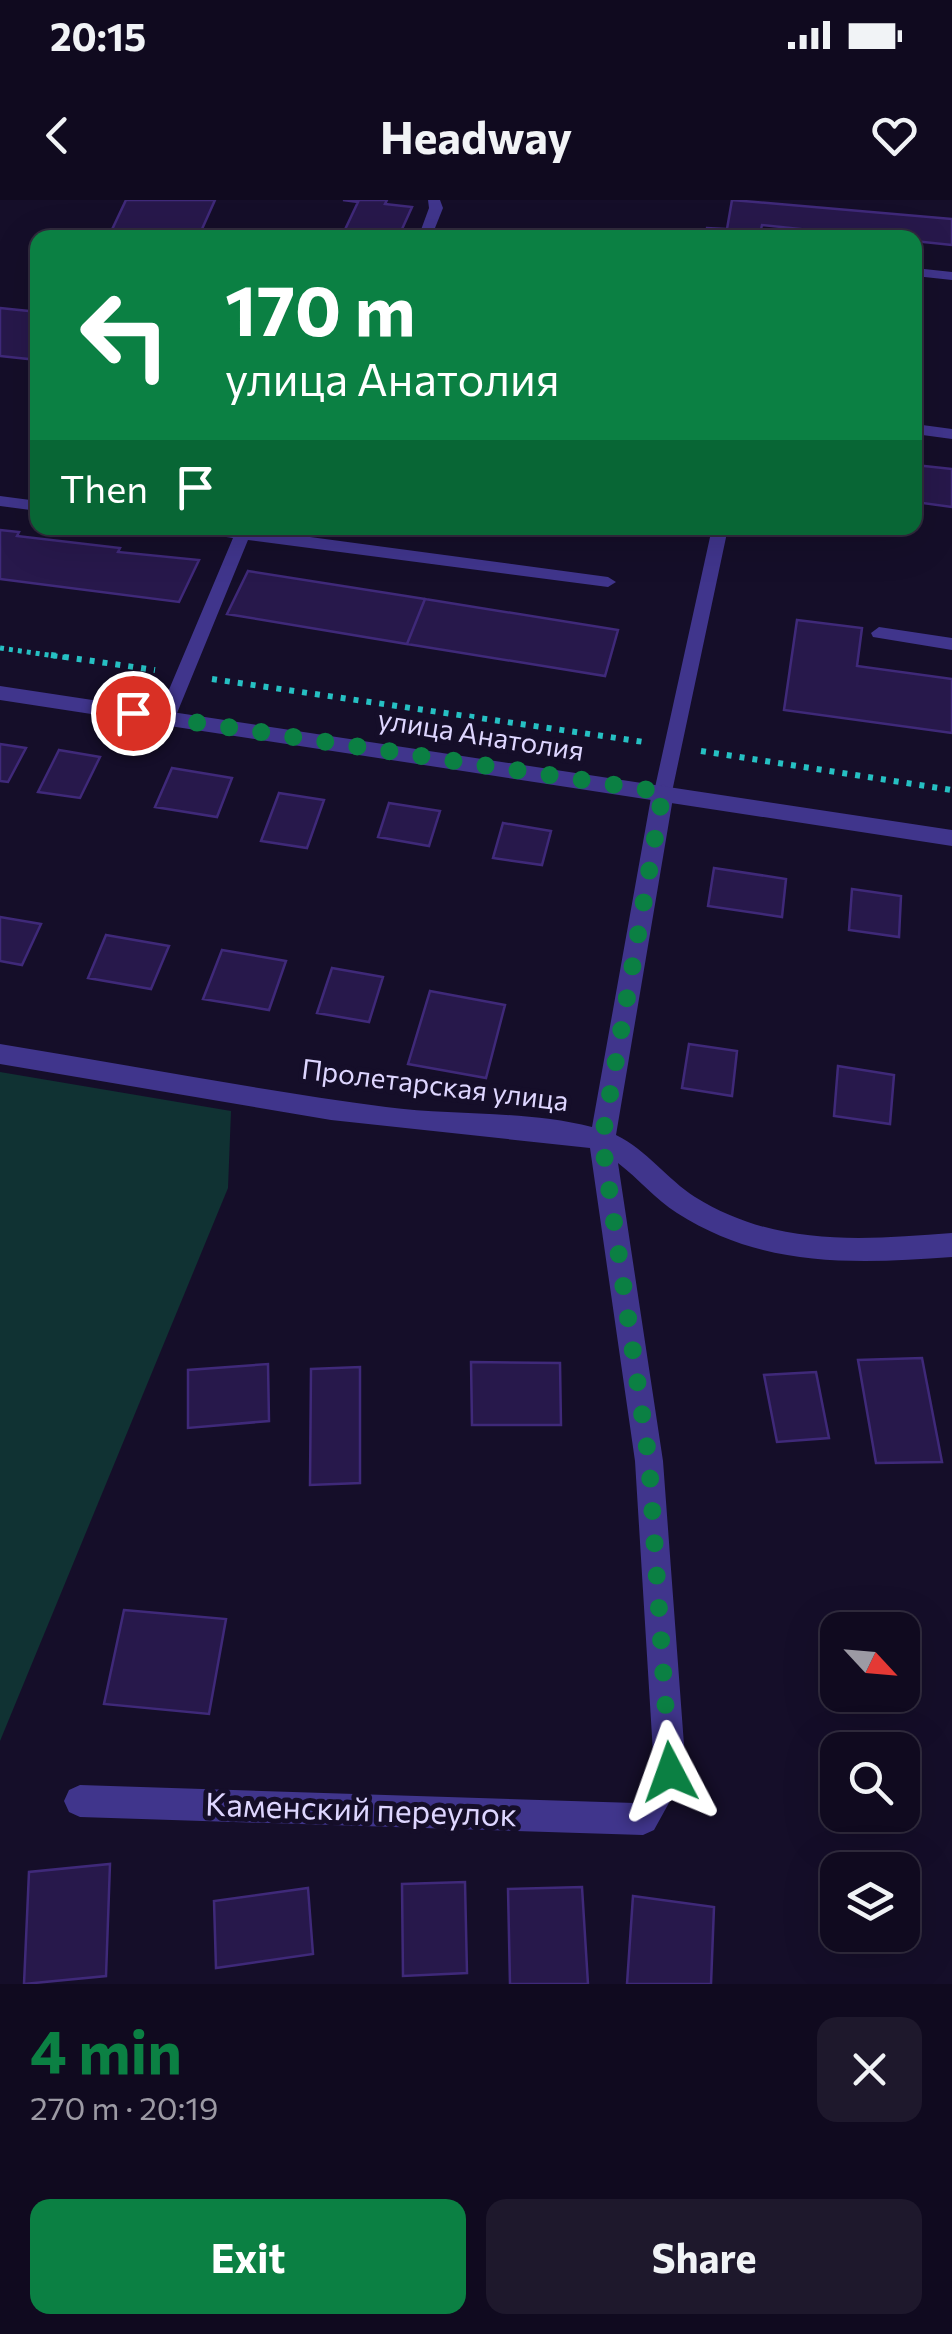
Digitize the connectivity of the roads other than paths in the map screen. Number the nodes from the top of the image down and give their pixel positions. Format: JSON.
{"nodes":[{"id":1,"x":434,"y":200,"type":"edge"},
{"id":2,"x":427,"y":230,"type":"edge"},
{"id":3,"x":922,"y":273,"type":"edge"},
{"id":4,"x":952,"y":276,"type":"edge"},
{"id":5,"x":922,"y":430,"type":"edge"},
{"id":6,"x":952,"y":434,"type":"edge"},
{"id":7,"x":0,"y":501,"type":"edge"},
{"id":8,"x":30,"y":505,"type":"edge"},
{"id":9,"x":243,"y":535,"type":"edge"},
{"id":10,"x":251,"y":535,"type":"edge"},
{"id":11,"x":715,"y":535,"type":"edge"},
{"id":12,"x":608,"y":582,"type":"dead end"},
{"id":13,"x":879,"y":633,"type":"dead end"},
{"id":14,"x":952,"y":644,"type":"edge"},
{"id":15,"x":0,"y":694,"type":"edge"},
{"id":16,"x":166,"y":718,"type":"junction"},
{"id":17,"x":663,"y":792,"type":"junction"},
{"id":18,"x":952,"y":838,"type":"edge"},
{"id":19,"x":0,"y":1054,"type":"edge"},
{"id":20,"x":602,"y":1140,"type":"junction"},
{"id":21,"x":952,"y":1245,"type":"edge"},
{"id":22,"x":80,"y":1801,"type":"dead end"}],
"edges":[{"from":1,"to":2,"type":"lane"},
{"from":3,"to":4,"type":"lane"},
{"from":5,"to":6,"type":"lane"},
{"from":7,"to":8,"type":"lane"},
{"from":9,"to":16,"type":"lane"},
{"from":10,"to":12,"type":"lane"},
{"from":11,"to":17,"type":"lane"},
{"from":13,"to":14,"type":"lane"},
{"from":15,"to":16,"type":"street","name":"улица Анатолия"},
{"from":16,"to":17,"type":"street","name":"улица Анатолия"},
{"from":17,"to":18,"type":"street","name":"улица Анатолия"},
{"from":17,"to":20,"type":"street"},
{"from":19,"to":20,"type":"street","name":"Пролетарская улица"},
{"from":20,"to":21,"type":"street","name":"Пролетарская улица"},
{"from":20,"to":22,"type":"street","name":"Каменский переулок"}]}
